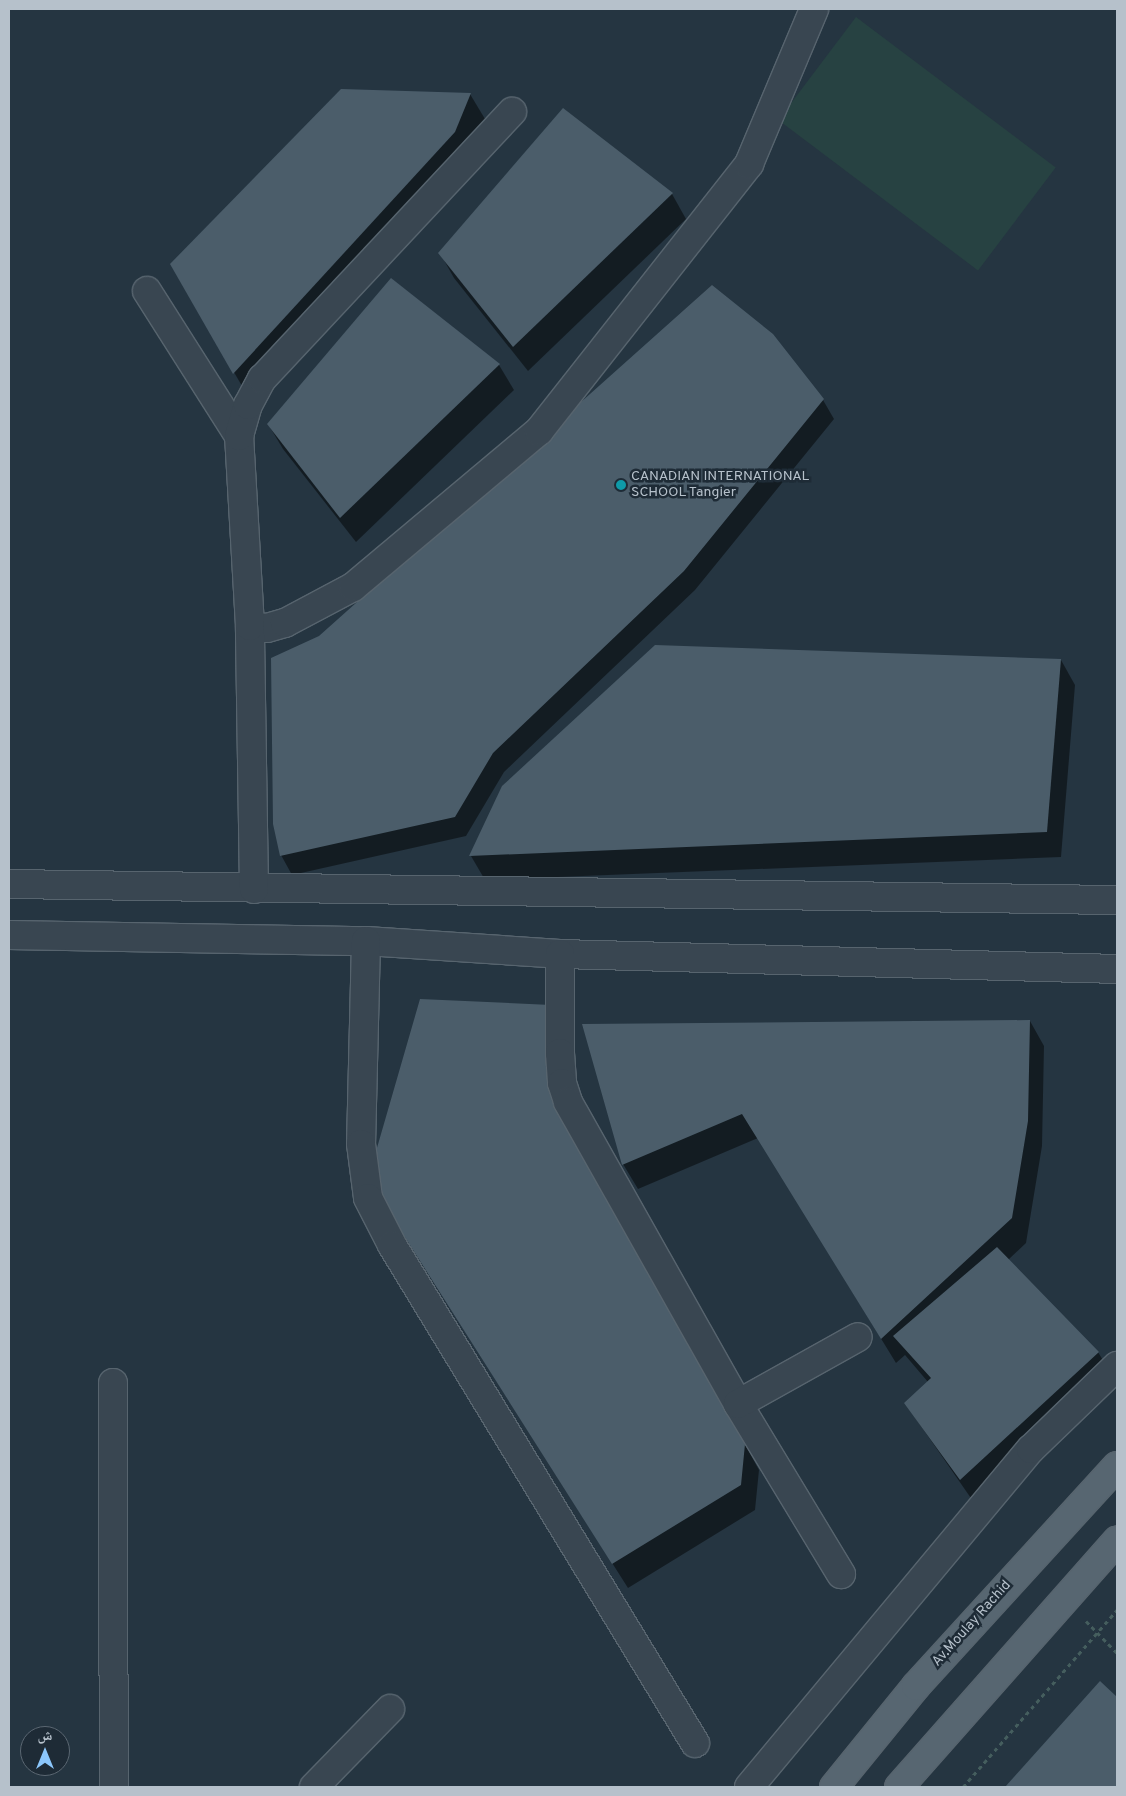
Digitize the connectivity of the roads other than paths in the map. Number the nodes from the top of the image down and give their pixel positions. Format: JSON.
{"nodes":[{"id":1,"x":814,"y":9,"type":"edge"},
{"id":2,"x":512,"y":112,"type":"dead end"},
{"id":3,"x":147,"y":292,"type":"dead end"},
{"id":4,"x":239,"y":436,"type":"junction"},
{"id":5,"x":250,"y":626,"type":"junction"},
{"id":6,"x":9,"y":884,"type":"edge"},
{"id":7,"x":254,"y":888,"type":"junction"},
{"id":8,"x":1117,"y":900,"type":"edge"},
{"id":9,"x":9,"y":935,"type":"edge"},
{"id":10,"x":366,"y":940,"type":"junction"},
{"id":11,"x":560,"y":954,"type":"junction"},
{"id":12,"x":1117,"y":969,"type":"edge"},
{"id":13,"x":858,"y":1337,"type":"dead end"},
{"id":14,"x":1117,"y":1366,"type":"edge"},
{"id":15,"x":113,"y":1383,"type":"dead end"},
{"id":16,"x":738,"y":1404,"type":"junction"},
{"id":17,"x":1117,"y":1466,"type":"edge"},
{"id":18,"x":1117,"y":1541,"type":"edge"},
{"id":19,"x":841,"y":1574,"type":"dead end"},
{"id":20,"x":390,"y":1709,"type":"dead end"},
{"id":21,"x":695,"y":1743,"type":"dead end"},
{"id":22,"x":114,"y":1787,"type":"edge"},
{"id":23,"x":314,"y":1787,"type":"edge"},
{"id":24,"x":749,"y":1787,"type":"edge"},
{"id":25,"x":834,"y":1787,"type":"edge"},
{"id":26,"x":899,"y":1787,"type":"edge"}],
"edges":[{"from":1,"to":5,"type":"street"},
{"from":2,"to":4,"type":"street"},
{"from":3,"to":4,"type":"street"},
{"from":4,"to":5,"type":"street"},
{"from":5,"to":7,"type":"street"},
{"from":6,"to":7,"type":"street"},
{"from":7,"to":8,"type":"street"},
{"from":9,"to":10,"type":"street"},
{"from":10,"to":11,"type":"street"},
{"from":10,"to":21,"type":"street"},
{"from":11,"to":12,"type":"street"},
{"from":11,"to":16,"type":"street"},
{"from":13,"to":16,"type":"street"},
{"from":14,"to":24,"type":"street"},
{"from":15,"to":22,"type":"street"},
{"from":16,"to":19,"type":"street"},
{"from":17,"to":25,"type":"main road","name":"Av.Moulay Rachid"},
{"from":18,"to":26,"type":"main road"},
{"from":20,"to":23,"type":"street"}]}
